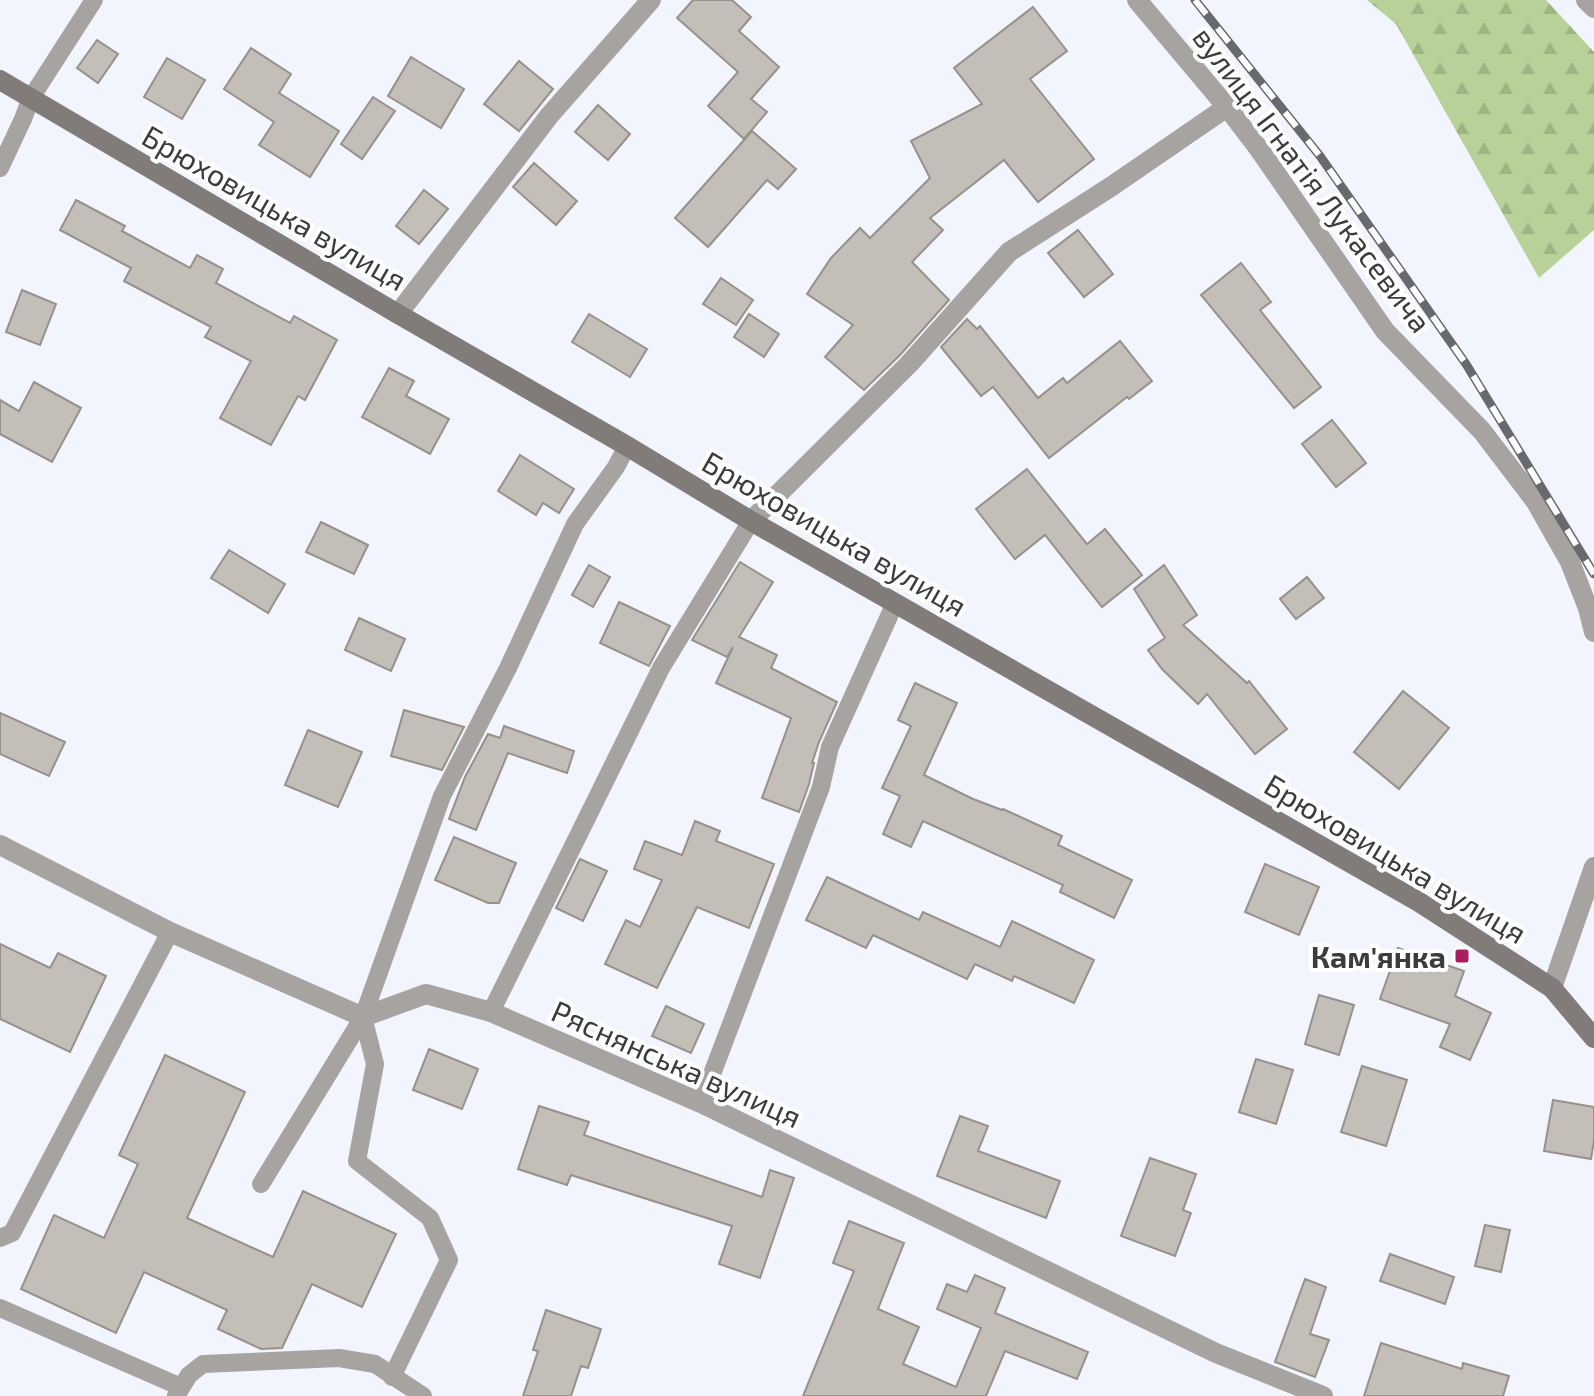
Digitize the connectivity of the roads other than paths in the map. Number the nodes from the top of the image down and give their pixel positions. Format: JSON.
{"nodes":[{"id":1,"x":94,"y":0,"type":"edge"},
{"id":2,"x":651,"y":0,"type":"edge"},
{"id":3,"x":1137,"y":0,"type":"edge"},
{"id":4,"x":1586,"y":0,"type":"edge"},
{"id":5,"x":1594,"y":8,"type":"edge"},
{"id":6,"x":0,"y":80,"type":"edge"},
{"id":7,"x":31,"y":98,"type":"junction"},
{"id":8,"x":1227,"y":107,"type":"junction"},
{"id":9,"x":0,"y":168,"type":"edge"},
{"id":10,"x":398,"y":314,"type":"junction"},
{"id":11,"x":627,"y":446,"type":"junction"},
{"id":12,"x":751,"y":521,"type":"junction"},
{"id":13,"x":895,"y":603,"type":"junction"},
{"id":14,"x":1594,"y":632,"type":"edge"},
{"id":15,"x":0,"y":845,"type":"edge"},
{"id":16,"x":1594,"y":867,"type":"edge"},
{"id":17,"x":170,"y":932,"type":"junction"},
{"id":18,"x":1552,"y":988,"type":"junction"},
{"id":19,"x":491,"y":1012,"type":"junction"},
{"id":20,"x":370,"y":1014,"type":"junction"},
{"id":21,"x":1594,"y":1038,"type":"edge"},
{"id":22,"x":701,"y":1103,"type":"junction"},
{"id":23,"x":261,"y":1184,"type":"dead end"},
{"id":24,"x":4,"y":1232,"type":"edge"},
{"id":25,"x":0,"y":1308,"type":"edge"},
{"id":26,"x":392,"y":1377,"type":"junction"},
{"id":27,"x":178,"y":1391,"type":"edge"},
{"id":28,"x":423,"y":1396,"type":"edge"},
{"id":29,"x":1323,"y":1396,"type":"edge"}],
"edges":[{"from":1,"to":7,"type":"lane"},
{"from":2,"to":10,"type":"street"},
{"from":3,"to":8,"type":"street","name":"вулиця Ігнатія Лукасевича"},
{"from":4,"to":5,"type":"street"},
{"from":6,"to":7,"type":"main road","name":"Брюховицька вулиця"},
{"from":7,"to":9,"type":"lane"},
{"from":7,"to":10,"type":"main road","name":"Брюховицька вулиця"},
{"from":8,"to":12,"type":"street"},
{"from":8,"to":14,"type":"street","name":"вулиця Ігнатія Лукасевича"},
{"from":10,"to":11,"type":"main road","name":"Брюховицька вулиця"},
{"from":11,"to":12,"type":"main road","name":"Брюховицька вулиця"},
{"from":11,"to":20,"type":"lane"},
{"from":12,"to":13,"type":"main road","name":"Брюховицька вулиця"},
{"from":12,"to":19,"type":"lane"},
{"from":13,"to":18,"type":"main road","name":"Брюховицька вулиця"},
{"from":13,"to":22,"type":"lane"},
{"from":15,"to":17,"type":"street"},
{"from":16,"to":18,"type":"street"},
{"from":17,"to":20,"type":"street"},
{"from":17,"to":24,"type":"lane"},
{"from":18,"to":21,"type":"main road","name":"Брюховицька вулиця"},
{"from":19,"to":20,"type":"street","name":"Ряснянська вулиця"},
{"from":19,"to":22,"type":"street","name":"Ряснянська вулиця"},
{"from":20,"to":23,"type":"lane"},
{"from":20,"to":26,"type":"lane"},
{"from":22,"to":29,"type":"street","name":"Ряснянська вулиця"},
{"from":25,"to":27,"type":"lane"},
{"from":26,"to":27,"type":"lane"},
{"from":26,"to":28,"type":"lane"}]}
